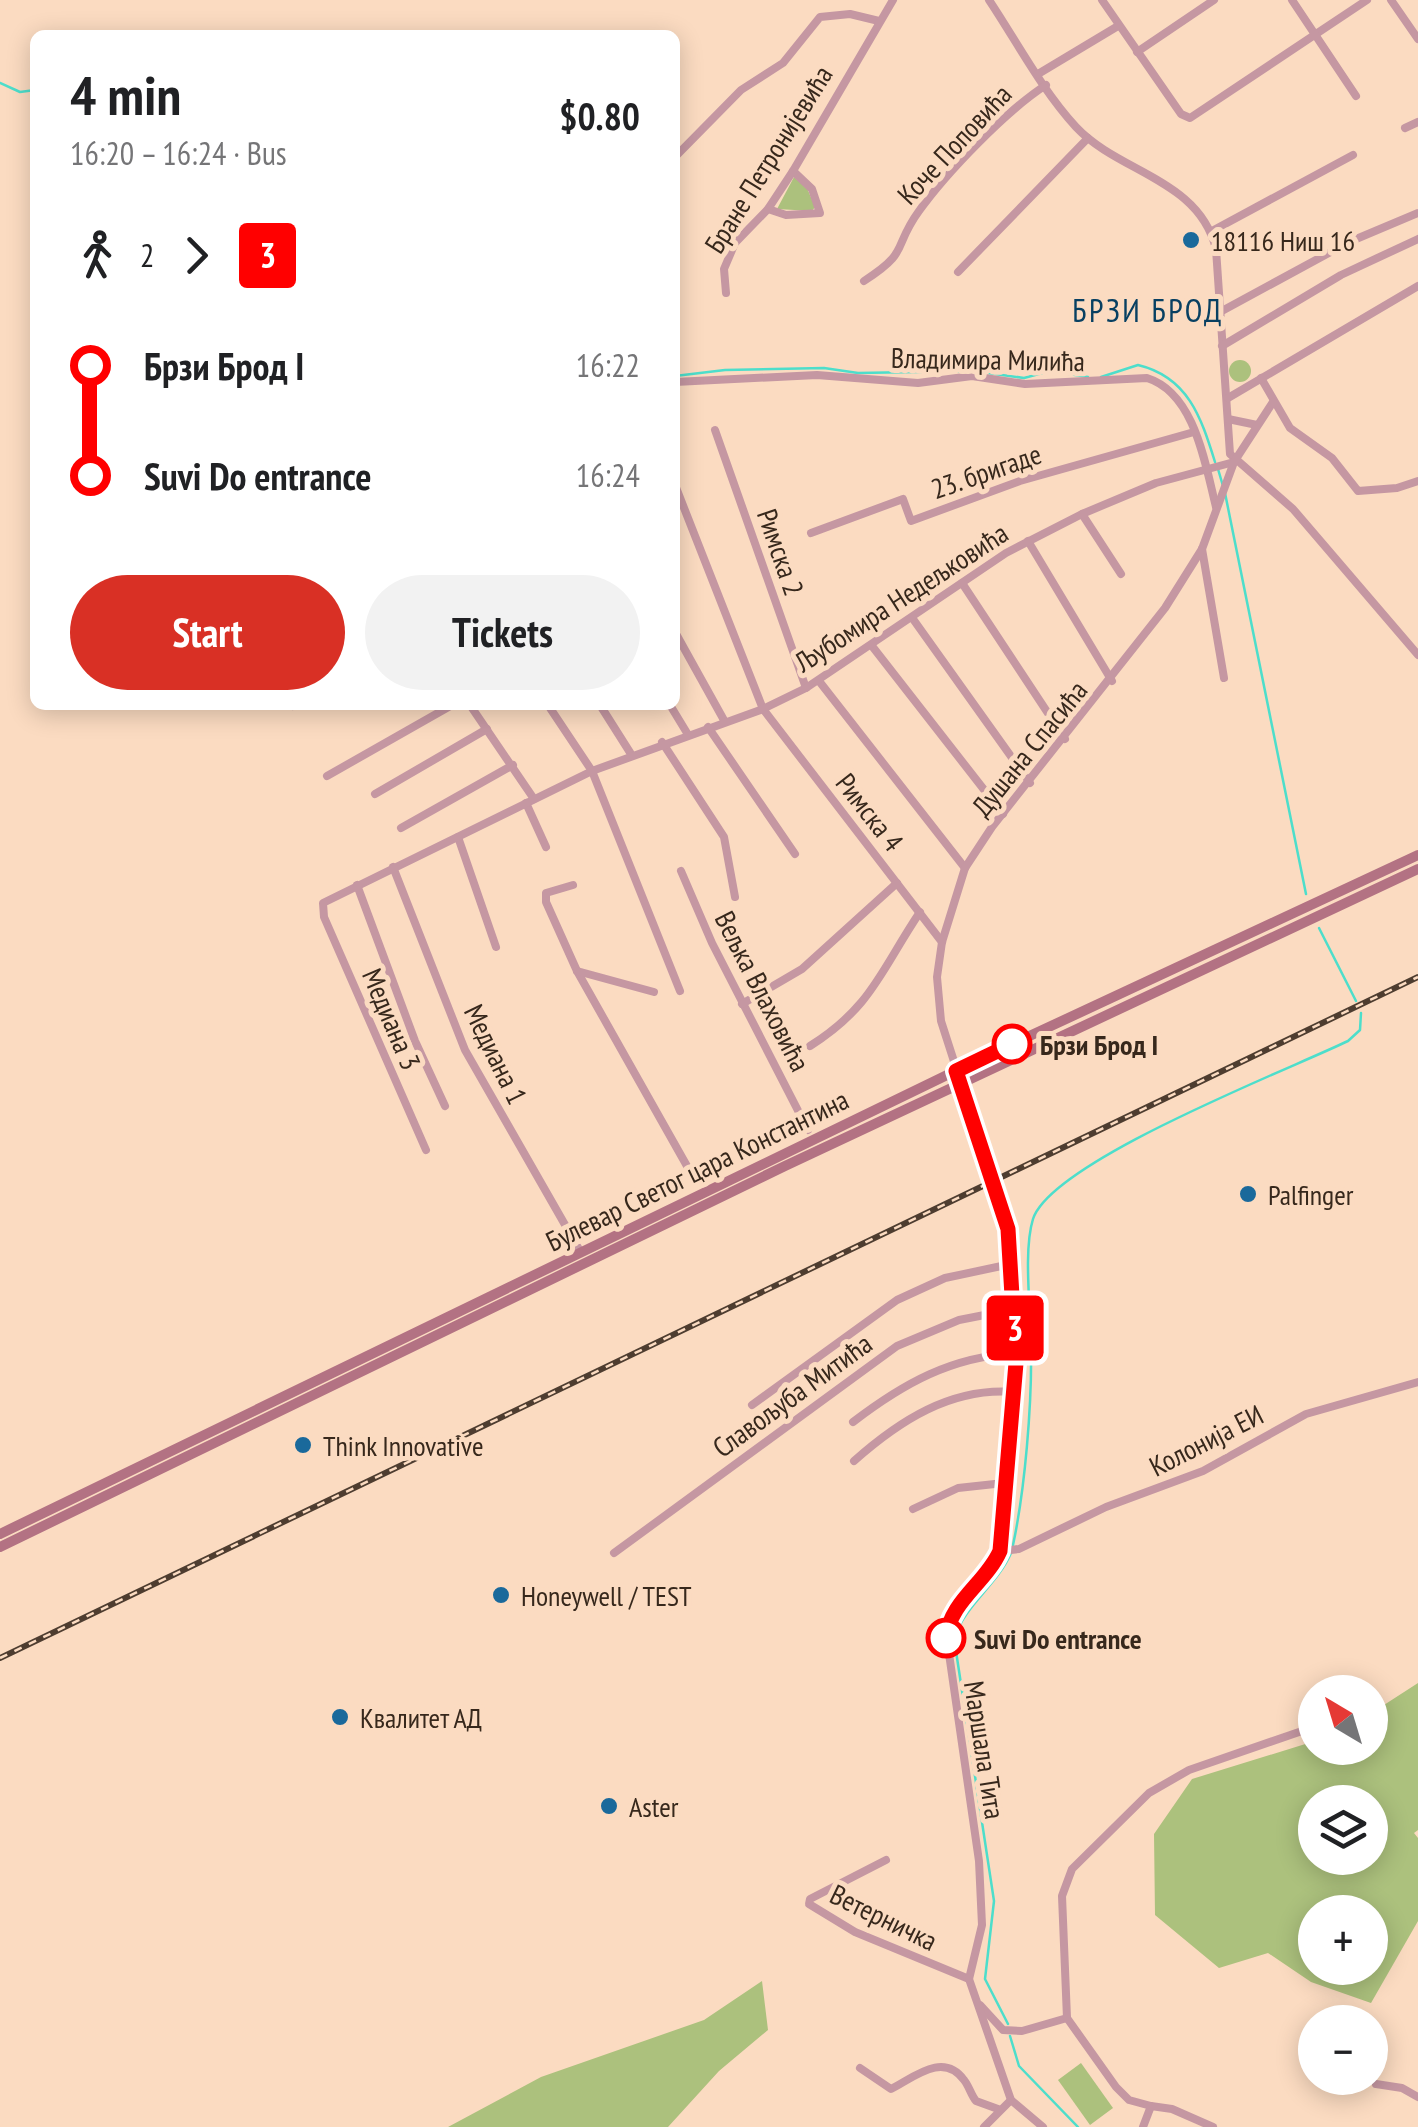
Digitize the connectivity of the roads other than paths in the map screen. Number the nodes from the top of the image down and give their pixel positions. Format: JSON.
{"nodes":[{"id":1,"x":892,"y":0,"type":"edge"},
{"id":2,"x":989,"y":0,"type":"edge"},
{"id":3,"x":1102,"y":0,"type":"edge"},
{"id":4,"x":1214,"y":0,"type":"edge"},
{"id":5,"x":1292,"y":0,"type":"edge"},
{"id":6,"x":1366,"y":0,"type":"edge"},
{"id":7,"x":1392,"y":0,"type":"edge"},
{"id":8,"x":879,"y":21,"type":"junction"},
{"id":9,"x":1118,"y":26,"type":"junction"},
{"id":10,"x":1316,"y":34,"type":"junction"},
{"id":11,"x":1418,"y":39,"type":"edge"},
{"id":12,"x":1137,"y":52,"type":"junction"},
{"id":13,"x":1038,"y":74,"type":"junction"},
{"id":14,"x":1046,"y":86,"type":"junction"},
{"id":15,"x":1356,"y":96,"type":"dead end"},
{"id":16,"x":1418,"y":122,"type":"edge"},
{"id":17,"x":1405,"y":128,"type":"dead end"},
{"id":18,"x":1088,"y":138,"type":"junction"},
{"id":19,"x":680,"y":152,"type":"edge"},
{"id":20,"x":1353,"y":154,"type":"dead end"},
{"id":21,"x":793,"y":172,"type":"junction"},
{"id":22,"x":768,"y":210,"type":"junction"},
{"id":23,"x":1418,"y":213,"type":"edge"},
{"id":24,"x":1212,"y":232,"type":"junction"},
{"id":25,"x":1418,"y":239,"type":"edge"},
{"id":26,"x":958,"y":272,"type":"dead end"},
{"id":27,"x":864,"y":281,"type":"dead end"},
{"id":28,"x":1418,"y":286,"type":"edge"},
{"id":29,"x":726,"y":293,"type":"dead end"},
{"id":30,"x":1220,"y":312,"type":"junction"},
{"id":31,"x":1222,"y":346,"type":"junction"},
{"id":32,"x":1260,"y":378,"type":"junction"},
{"id":33,"x":680,"y":382,"type":"edge"},
{"id":34,"x":1228,"y":398,"type":"junction"},
{"id":35,"x":1273,"y":402,"type":"junction"},
{"id":36,"x":1228,"y":418,"type":"junction"},
{"id":37,"x":1257,"y":425,"type":"junction"},
{"id":38,"x":715,"y":430,"type":"dead end"},
{"id":39,"x":1194,"y":432,"type":"junction"},
{"id":40,"x":1234,"y":462,"type":"junction"},
{"id":41,"x":1213,"y":466,"type":"junction"},
{"id":42,"x":1418,"y":481,"type":"edge"},
{"id":43,"x":680,"y":498,"type":"edge"},
{"id":44,"x":1216,"y":508,"type":"junction"},
{"id":45,"x":1082,"y":514,"type":"junction"},
{"id":46,"x":811,"y":534,"type":"dead end"},
{"id":47,"x":1028,"y":541,"type":"junction"},
{"id":48,"x":1202,"y":549,"type":"junction"},
{"id":49,"x":1121,"y":574,"type":"dead end"},
{"id":50,"x":962,"y":583,"type":"junction"},
{"id":51,"x":913,"y":619,"type":"junction"},
{"id":52,"x":680,"y":641,"type":"edge"},
{"id":53,"x":872,"y":646,"type":"junction"},
{"id":54,"x":1418,"y":655,"type":"edge"},
{"id":55,"x":1224,"y":678,"type":"dead end"},
{"id":56,"x":819,"y":681,"type":"junction"},
{"id":57,"x":1112,"y":681,"type":"junction"},
{"id":58,"x":806,"y":688,"type":"junction"},
{"id":59,"x":762,"y":708,"type":"junction"},
{"id":60,"x":443,"y":710,"type":"edge"},
{"id":61,"x":474,"y":710,"type":"edge"},
{"id":62,"x":551,"y":710,"type":"edge"},
{"id":63,"x":603,"y":710,"type":"edge"},
{"id":64,"x":673,"y":710,"type":"edge"},
{"id":65,"x":725,"y":722,"type":"junction"},
{"id":66,"x":708,"y":728,"type":"junction"},
{"id":67,"x":487,"y":729,"type":"junction"},
{"id":68,"x":687,"y":733,"type":"junction"},
{"id":69,"x":1066,"y":740,"type":"junction"},
{"id":70,"x":662,"y":742,"type":"junction"},
{"id":71,"x":631,"y":754,"type":"junction"},
{"id":72,"x":513,"y":765,"type":"junction"},
{"id":73,"x":592,"y":771,"type":"junction"},
{"id":74,"x":327,"y":776,"type":"dead end"},
{"id":75,"x":1030,"y":784,"type":"junction"},
{"id":76,"x":375,"y":794,"type":"dead end"},
{"id":77,"x":530,"y":801,"type":"junction"},
{"id":78,"x":1003,"y":814,"type":"junction"},
{"id":79,"x":400,"y":828,"type":"dead end"},
{"id":80,"x":458,"y":837,"type":"junction"},
{"id":81,"x":546,"y":847,"type":"dead end"},
{"id":82,"x":796,"y":854,"type":"dead end"},
{"id":83,"x":1418,"y":855,"type":"edge"},
{"id":84,"x":393,"y":867,"type":"junction"},
{"id":85,"x":964,"y":868,"type":"junction"},
{"id":86,"x":1418,"y":869,"type":"edge"},
{"id":87,"x":681,"y":871,"type":"dead end"},
{"id":88,"x":896,"y":883,"type":"junction"},
{"id":89,"x":357,"y":885,"type":"junction"},
{"id":90,"x":573,"y":885,"type":"dead end"},
{"id":91,"x":735,"y":897,"type":"dead end"},
{"id":92,"x":323,"y":903,"type":"joint"},
{"id":93,"x":920,"y":912,"type":"junction"},
{"id":94,"x":942,"y":942,"type":"junction"},
{"id":95,"x":496,"y":946,"type":"dead end"},
{"id":96,"x":577,"y":971,"type":"junction"},
{"id":97,"x":680,"y":991,"type":"dead end"},
{"id":98,"x":654,"y":992,"type":"dead end"},
{"id":99,"x":742,"y":1004,"type":"junction"},
{"id":100,"x":810,"y":1046,"type":"dead end"},
{"id":101,"x":956,"y":1071,"type":"junction"},
{"id":102,"x":960,"y":1084,"type":"junction"},
{"id":103,"x":446,"y":1106,"type":"dead end"},
{"id":104,"x":808,"y":1130,"type":"dead end"},
{"id":105,"x":426,"y":1150,"type":"dead end"},
{"id":106,"x":696,"y":1182,"type":"dead end"},
{"id":107,"x":580,"y":1251,"type":"junction"},
{"id":108,"x":1011,"y":1264,"type":"junction"},
{"id":109,"x":1015,"y":1309,"type":"junction"},
{"id":110,"x":1016,"y":1353,"type":"junction"},
{"id":111,"x":1418,"y":1382,"type":"edge"},
{"id":112,"x":1014,"y":1392,"type":"junction"},
{"id":113,"x":752,"y":1405,"type":"dead end"},
{"id":114,"x":853,"y":1422,"type":"dead end"},
{"id":115,"x":854,"y":1461,"type":"dead end"},
{"id":116,"x":1004,"y":1483,"type":"junction"},
{"id":117,"x":913,"y":1510,"type":"dead end"},
{"id":118,"x":0,"y":1534,"type":"edge"},
{"id":119,"x":0,"y":1547,"type":"edge"},
{"id":120,"x":1004,"y":1551,"type":"junction"},
{"id":121,"x":614,"y":1554,"type":"dead end"},
{"id":122,"x":1298,"y":1732,"type":"edge"},
{"id":123,"x":886,"y":1860,"type":"dead end"},
{"id":124,"x":969,"y":1979,"type":"junction"},
{"id":125,"x":974,"y":1998,"type":"junction"},
{"id":126,"x":1068,"y":2018,"type":"junction"},
{"id":127,"x":860,"y":2068,"type":"dead end"},
{"id":128,"x":1388,"y":2086,"type":"edge"},
{"id":129,"x":1418,"y":2097,"type":"edge"},
{"id":130,"x":1012,"y":2100,"type":"junction"},
{"id":131,"x":1151,"y":2106,"type":"junction"},
{"id":132,"x":998,"y":2109,"type":"junction"},
{"id":133,"x":984,"y":2127,"type":"edge"},
{"id":134,"x":1043,"y":2127,"type":"edge"},
{"id":135,"x":1144,"y":2127,"type":"edge"},
{"id":136,"x":1213,"y":2127,"type":"edge"}],
"edges":[{"from":1,"to":8,"type":"street","name":"Бране Петронијевића"},
{"from":2,"to":13,"type":"street"},
{"from":3,"to":9,"type":"street"},
{"from":4,"to":12,"type":"street"},
{"from":5,"to":10,"type":"street"},
{"from":6,"to":10,"type":"street"},
{"from":7,"to":11,"type":"street"},
{"from":8,"to":19,"type":"street"},
{"from":8,"to":21,"type":"street","name":"Бране Петронијевића"},
{"from":9,"to":12,"type":"street"},
{"from":9,"to":13,"type":"street"},
{"from":10,"to":12,"type":"street"},
{"from":10,"to":15,"type":"street"},
{"from":13,"to":14,"type":"street"},
{"from":14,"to":18,"type":"street"},
{"from":14,"to":27,"type":"street","name":"Коче Поповића"},
{"from":16,"to":17,"type":"street"},
{"from":18,"to":24,"type":"street"},
{"from":18,"to":26,"type":"street"},
{"from":20,"to":24,"type":"street"},
{"from":21,"to":22,"type":"street","name":"Бране Петронијевића"},
{"from":21,"to":22,"type":"street"},
{"from":22,"to":29,"type":"street","name":"Бране Петронијевића"},
{"from":23,"to":30,"type":"street"},
{"from":24,"to":30,"type":"street"},
{"from":25,"to":31,"type":"street"},
{"from":28,"to":32,"type":"street"},
{"from":30,"to":31,"type":"street"},
{"from":31,"to":34,"type":"street"},
{"from":32,"to":34,"type":"street"},
{"from":32,"to":35,"type":"street"},
{"from":33,"to":39,"type":"street","name":"Владимира Милића"},
{"from":34,"to":36,"type":"street"},
{"from":35,"to":37,"type":"street","name":"Душана Спасића"},
{"from":35,"to":42,"type":"street"},
{"from":36,"to":37,"type":"street"},
{"from":36,"to":40,"type":"street"},
{"from":37,"to":40,"type":"street","name":"Душана Спасића"},
{"from":38,"to":58,"type":"street","name":"Римска 2"},
{"from":39,"to":41,"type":"street","name":"Владимира Милића"},
{"from":39,"to":46,"type":"street","name":"23. бригаде"},
{"from":40,"to":41,"type":"street","name":"Љубомира Недељковића"},
{"from":40,"to":44,"type":"street","name":"Душана Спасића"},
{"from":40,"to":54,"type":"street"},
{"from":41,"to":44,"type":"street","name":"Владимира Милића"},
{"from":41,"to":45,"type":"street","name":"Љубомира Недељковића"},
{"from":43,"to":59,"type":"street","name":"Римска 4"},
{"from":44,"to":48,"type":"street","name":"Душана Спасића"},
{"from":45,"to":47,"type":"street","name":"Љубомира Недељковића"},
{"from":45,"to":49,"type":"street"},
{"from":47,"to":50,"type":"street","name":"Љубомира Недељковића"},
{"from":47,"to":57,"type":"street"},
{"from":48,"to":55,"type":"street"},
{"from":48,"to":57,"type":"street","name":"Душана Спасића"},
{"from":50,"to":51,"type":"street","name":"Љубомира Недељковића"},
{"from":50,"to":69,"type":"street"},
{"from":51,"to":53,"type":"street","name":"Љубомира Недељковића"},
{"from":51,"to":75,"type":"street"},
{"from":52,"to":65,"type":"street"},
{"from":53,"to":56,"type":"street","name":"Љубомира Недељковића"},
{"from":53,"to":78,"type":"street"},
{"from":56,"to":58,"type":"street","name":"Љубомира Недељковића"},
{"from":56,"to":85,"type":"street"},
{"from":57,"to":69,"type":"street","name":"Душана Спасића"},
{"from":58,"to":59,"type":"street","name":"Љубомира Недељковића"},
{"from":59,"to":65,"type":"street","name":"Љубомира Недељковића"},
{"from":59,"to":88,"type":"street","name":"Римска 4"},
{"from":60,"to":74,"type":"street"},
{"from":61,"to":67,"type":"street"},
{"from":62,"to":73,"type":"street"},
{"from":63,"to":71,"type":"street"},
{"from":64,"to":68,"type":"street"},
{"from":65,"to":66,"type":"street","name":"Љубомира Недељковића"},
{"from":66,"to":68,"type":"street","name":"Љубомира Недељковића"},
{"from":66,"to":82,"type":"street"},
{"from":67,"to":72,"type":"street"},
{"from":67,"to":76,"type":"street"},
{"from":68,"to":70,"type":"street","name":"Љубомира Недељковића"},
{"from":69,"to":75,"type":"street","name":"Душана Спасића"},
{"from":70,"to":71,"type":"street","name":"Љубомира Недељковића"},
{"from":70,"to":91,"type":"street"},
{"from":71,"to":73,"type":"street","name":"Љубомира Недељковића"},
{"from":72,"to":77,"type":"street"},
{"from":72,"to":79,"type":"street"},
{"from":73,"to":77,"type":"street","name":"Љубомира Недељковића"},
{"from":73,"to":97,"type":"street"},
{"from":75,"to":78,"type":"street","name":"Душана Спасића"},
{"from":77,"to":80,"type":"street","name":"Љубомира Недељковића"},
{"from":77,"to":81,"type":"street"},
{"from":78,"to":85,"type":"street","name":"Душана Спасића"},
{"from":80,"to":84,"type":"street","name":"Љубомира Недељковића"},
{"from":80,"to":95,"type":"street"},
{"from":83,"to":101,"type":"main road","name":"Булевар Светог цара Константина"},
{"from":84,"to":89,"type":"street","name":"Љубомира Недељковића"},
{"from":84,"to":107,"type":"street","name":"Медиана 1"},
{"from":85,"to":94,"type":"street","name":"Душана Спасића"},
{"from":86,"to":102,"type":"main road","name":"Булевар Светог цара Константина"},
{"from":87,"to":99,"type":"street","name":"Вељка Влаховића"},
{"from":88,"to":93,"type":"street","name":"Римска 4"},
{"from":88,"to":99,"type":"street"},
{"from":89,"to":92,"type":"street","name":"Љубомира Недељковића"},
{"from":89,"to":103,"type":"street"},
{"from":90,"to":96,"type":"street"},
{"from":92,"to":105,"type":"street","name":"Медиана 3"},
{"from":93,"to":94,"type":"street","name":"Римска 4"},
{"from":93,"to":100,"type":"street"},
{"from":94,"to":101,"type":"street","name":"Душана Спасића"},
{"from":96,"to":98,"type":"street"},
{"from":96,"to":106,"type":"street"},
{"from":99,"to":104,"type":"street","name":"Вељка Влаховића"},
{"from":101,"to":102,"type":"street","name":"Душана Спасића"},
{"from":101,"to":107,"type":"main road","name":"Булевар Светог цара Константина"},
{"from":102,"to":108,"type":"street"},
{"from":102,"to":119,"type":"main road","name":"Булевар Светог цара Константина"},
{"from":107,"to":118,"type":"main road","name":"Булевар Светог цара Константина"},
{"from":108,"to":109,"type":"street"},
{"from":108,"to":113,"type":"street"},
{"from":109,"to":110,"type":"street"},
{"from":109,"to":121,"type":"street","name":"Славољуба Митића"},
{"from":110,"to":112,"type":"street"},
{"from":110,"to":114,"type":"street"},
{"from":111,"to":120,"type":"street","name":"Колонија ЕИ"},
{"from":112,"to":115,"type":"street"},
{"from":112,"to":116,"type":"street"},
{"from":116,"to":117,"type":"street"},
{"from":116,"to":120,"type":"street"},
{"from":120,"to":124,"type":"street","name":"Маршала Тита"},
{"from":122,"to":126,"type":"street"},
{"from":123,"to":124,"type":"street","name":"Ветерничка"},
{"from":124,"to":125,"type":"street","name":"Маршала Тита"},
{"from":125,"to":126,"type":"street"},
{"from":125,"to":130,"type":"street","name":"Маршала Тита"},
{"from":126,"to":131,"type":"street"},
{"from":127,"to":132,"type":"street"},
{"from":128,"to":129,"type":"street"},
{"from":130,"to":132,"type":"street"},
{"from":130,"to":134,"type":"street","name":"Маршала Тита"},
{"from":131,"to":135,"type":"street"},
{"from":131,"to":136,"type":"street"},
{"from":132,"to":133,"type":"street"}]}
